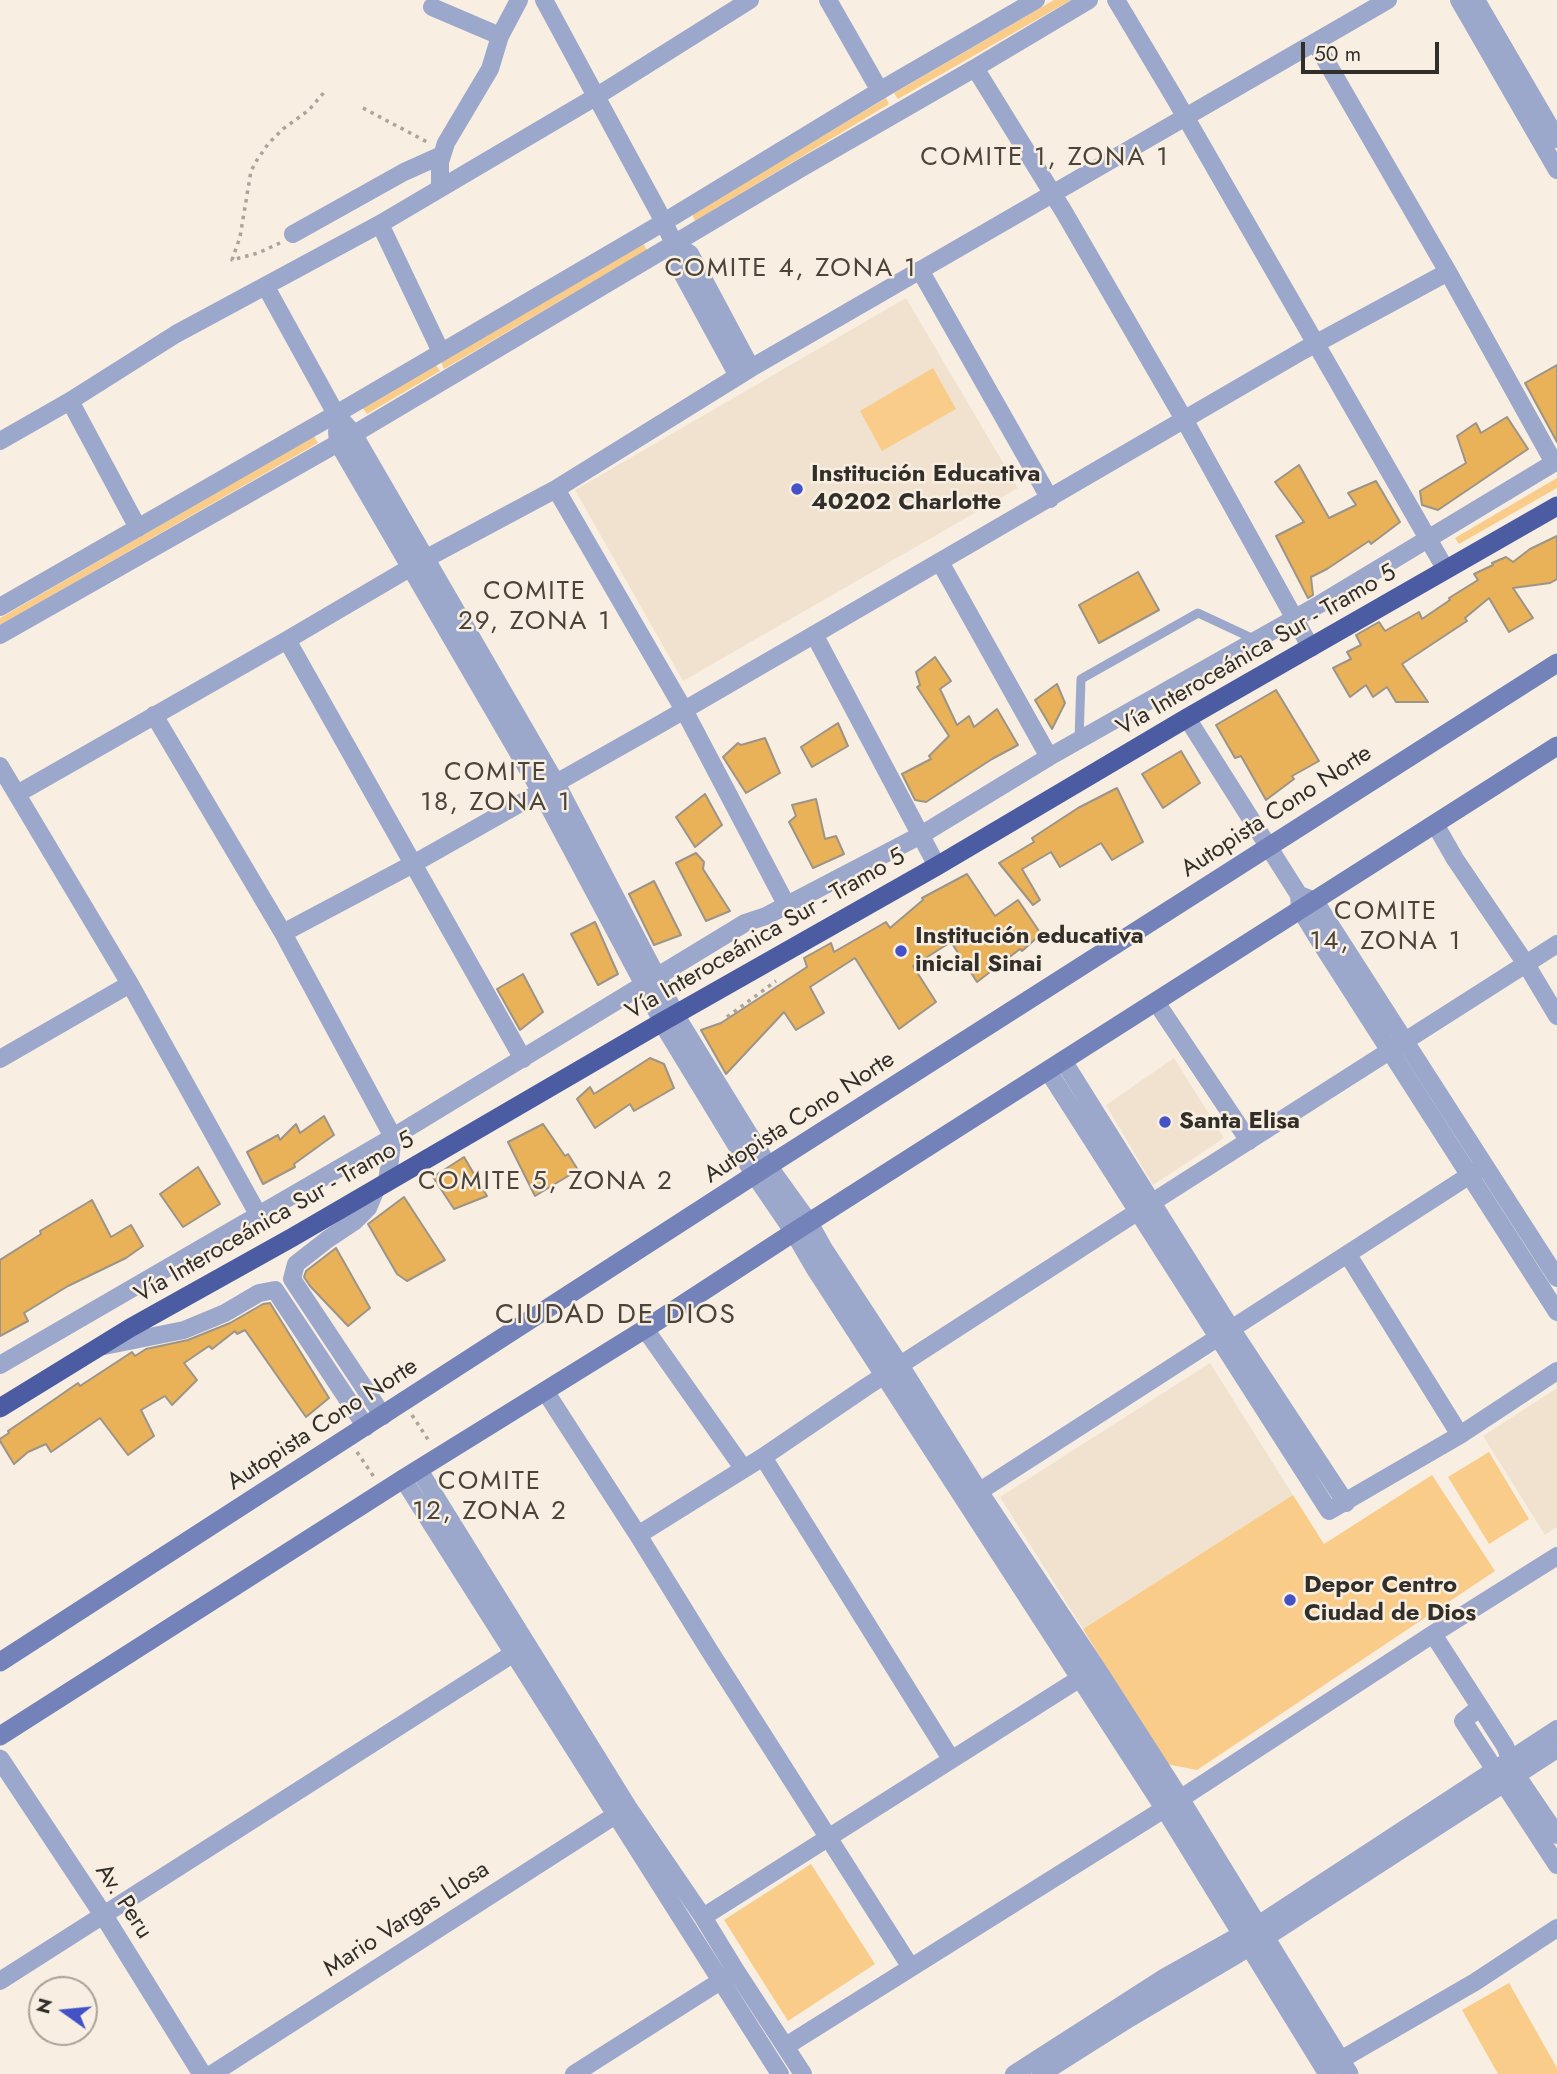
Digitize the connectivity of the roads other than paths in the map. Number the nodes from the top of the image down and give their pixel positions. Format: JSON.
{"nodes":[{"id":1,"x":519,"y":0,"type":"edge"},
{"id":2,"x":544,"y":0,"type":"edge"},
{"id":3,"x":750,"y":0,"type":"edge"},
{"id":4,"x":828,"y":0,"type":"edge"},
{"id":5,"x":1037,"y":0,"type":"edge"},
{"id":6,"x":1088,"y":0,"type":"edge"},
{"id":7,"x":1116,"y":0,"type":"edge"},
{"id":8,"x":1388,"y":0,"type":"edge"},
{"id":9,"x":1459,"y":0,"type":"edge"},
{"id":10,"x":1476,"y":0,"type":"edge"},
{"id":11,"x":432,"y":7,"type":"dead end"},
{"id":12,"x":500,"y":36,"type":"junction"},
{"id":13,"x":1315,"y":42,"type":"junction"},
{"id":14,"x":975,"y":68,"type":"junction"},
{"id":15,"x":880,"y":91,"type":"junction"},
{"id":16,"x":597,"y":96,"type":"junction"},
{"id":17,"x":1185,"y":117,"type":"junction"},
{"id":18,"x":1557,"y":139,"type":"edge"},
{"id":19,"x":442,"y":153,"type":"junction"},
{"id":20,"x":1557,"y":170,"type":"edge"},
{"id":21,"x":440,"y":188,"type":"junction"},
{"id":22,"x":1053,"y":194,"type":"junction"},
{"id":23,"x":664,"y":222,"type":"junction"},
{"id":24,"x":380,"y":224,"type":"junction"},
{"id":25,"x":293,"y":234,"type":"road end"},
{"id":26,"x":674,"y":244,"type":"junction"},
{"id":27,"x":920,"y":270,"type":"junction"},
{"id":28,"x":1448,"y":271,"type":"junction"},
{"id":29,"x":266,"y":287,"type":"junction"},
{"id":30,"x":1316,"y":344,"type":"junction"},
{"id":31,"x":441,"y":352,"type":"junction"},
{"id":32,"x":745,"y":372,"type":"junction"},
{"id":33,"x":69,"y":401,"type":"junction"},
{"id":34,"x":337,"y":414,"type":"junction"},
{"id":35,"x":1185,"y":421,"type":"junction"},
{"id":36,"x":346,"y":439,"type":"junction"},
{"id":37,"x":0,"y":441,"type":"edge"},
{"id":38,"x":1555,"y":462,"type":"edge"},
{"id":39,"x":556,"y":489,"type":"junction"},
{"id":40,"x":1050,"y":499,"type":"junction"},
{"id":41,"x":1557,"y":506,"type":"edge"},
{"id":42,"x":138,"y":528,"type":"junction"},
{"id":43,"x":1429,"y":539,"type":"junction"},
{"id":44,"x":940,"y":562,"type":"junction"},
{"id":45,"x":417,"y":563,"type":"junction"},
{"id":46,"x":1446,"y":570,"type":"junction"},
{"id":47,"x":0,"y":607,"type":"edge"},
{"id":48,"x":1296,"y":617,"type":"junction"},
{"id":49,"x":0,"y":635,"type":"edge"},
{"id":50,"x":815,"y":636,"type":"junction"},
{"id":51,"x":287,"y":640,"type":"junction"},
{"id":52,"x":1256,"y":640,"type":"junction"},
{"id":53,"x":1311,"y":648,"type":"junction"},
{"id":54,"x":1557,"y":663,"type":"edge"},
{"id":55,"x":684,"y":710,"type":"junction"},
{"id":56,"x":153,"y":715,"type":"junction"},
{"id":57,"x":1187,"y":718,"type":"junction"},
{"id":58,"x":1079,"y":740,"type":"junction"},
{"id":59,"x":1557,"y":746,"type":"edge"},
{"id":60,"x":1049,"y":757,"type":"junction"},
{"id":61,"x":0,"y":766,"type":"edge"},
{"id":62,"x":549,"y":787,"type":"junction"},
{"id":63,"x":17,"y":794,"type":"junction"},
{"id":64,"x":1435,"y":824,"type":"junction"},
{"id":65,"x":921,"y":835,"type":"junction"},
{"id":66,"x":1268,"y":846,"type":"junction"},
{"id":67,"x":413,"y":864,"type":"junction"},
{"id":68,"x":937,"y":866,"type":"junction"},
{"id":69,"x":1305,"y":902,"type":"junction"},
{"id":70,"x":786,"y":904,"type":"junction"},
{"id":71,"x":283,"y":933,"type":"junction"},
{"id":72,"x":1557,"y":944,"type":"edge"},
{"id":73,"x":1526,"y":964,"type":"junction"},
{"id":74,"x":651,"y":981,"type":"junction"},
{"id":75,"x":130,"y":984,"type":"junction"},
{"id":76,"x":1156,"y":1002,"type":"junction"},
{"id":77,"x":1557,"y":1016,"type":"edge"},
{"id":78,"x":668,"y":1018,"type":"junction"},
{"id":79,"x":1397,"y":1045,"type":"junction"},
{"id":80,"x":0,"y":1059,"type":"edge"},
{"id":81,"x":523,"y":1059,"type":"junction"},
{"id":82,"x":1056,"y":1066,"type":"junction"},
{"id":83,"x":393,"y":1136,"type":"junction"},
{"id":84,"x":1249,"y":1141,"type":"junction"},
{"id":85,"x":762,"y":1171,"type":"junction"},
{"id":86,"x":1477,"y":1171,"type":"junction"},
{"id":87,"x":382,"y":1185,"type":"junction"},
{"id":88,"x":1144,"y":1207,"type":"junction"},
{"id":89,"x":259,"y":1216,"type":"junction"},
{"id":90,"x":802,"y":1227,"type":"junction"},
{"id":91,"x":1348,"y":1255,"type":"junction"},
{"id":92,"x":1557,"y":1278,"type":"edge"},
{"id":93,"x":1557,"y":1312,"type":"edge"},
{"id":94,"x":645,"y":1329,"type":"junction"},
{"id":95,"x":1225,"y":1335,"type":"junction"},
{"id":96,"x":100,"y":1347,"type":"junction"},
{"id":97,"x":0,"y":1365,"type":"edge"},
{"id":98,"x":893,"y":1370,"type":"junction"},
{"id":99,"x":1557,"y":1371,"type":"edge"},
{"id":100,"x":545,"y":1391,"type":"junction"},
{"id":101,"x":0,"y":1408,"type":"edge"},
{"id":102,"x":383,"y":1416,"type":"junction"},
{"id":103,"x":366,"y":1427,"type":"junction"},
{"id":104,"x":1460,"y":1435,"type":"junction"},
{"id":105,"x":762,"y":1457,"type":"junction"},
{"id":106,"x":743,"y":1468,"type":"junction"},
{"id":107,"x":411,"y":1475,"type":"junction"},
{"id":108,"x":973,"y":1496,"type":"junction"},
{"id":109,"x":638,"y":1535,"type":"junction"},
{"id":110,"x":1557,"y":1556,"type":"edge"},
{"id":111,"x":1433,"y":1634,"type":"junction"},
{"id":112,"x":521,"y":1649,"type":"junction"},
{"id":113,"x":0,"y":1662,"type":"edge"},
{"id":114,"x":1088,"y":1673,"type":"junction"},
{"id":115,"x":1557,"y":1729,"type":"edge"},
{"id":116,"x":0,"y":1736,"type":"edge"},
{"id":117,"x":1557,"y":1749,"type":"edge"},
{"id":118,"x":0,"y":1759,"type":"edge"},
{"id":119,"x":951,"y":1759,"type":"junction"},
{"id":120,"x":1506,"y":1772,"type":"junction"},
{"id":121,"x":1172,"y":1804,"type":"junction"},
{"id":122,"x":622,"y":1811,"type":"junction"},
{"id":123,"x":1557,"y":1835,"type":"edge"},
{"id":124,"x":828,"y":1837,"type":"junction"},
{"id":125,"x":1557,"y":1865,"type":"edge"},
{"id":126,"x":104,"y":1916,"type":"junction"},
{"id":127,"x":703,"y":1917,"type":"junction"},
{"id":128,"x":1557,"y":1928,"type":"edge"},
{"id":129,"x":1254,"y":1936,"type":"junction"},
{"id":130,"x":910,"y":1966,"type":"junction"},
{"id":131,"x":736,"y":1971,"type":"junction"},
{"id":132,"x":0,"y":1981,"type":"edge"},
{"id":133,"x":720,"y":1981,"type":"junction"},
{"id":134,"x":786,"y":2046,"type":"junction"},
{"id":135,"x":1332,"y":2070,"type":"edge"},
{"id":136,"x":202,"y":2074,"type":"edge"},
{"id":137,"x":212,"y":2074,"type":"edge"},
{"id":138,"x":574,"y":2074,"type":"edge"},
{"id":139,"x":780,"y":2074,"type":"edge"},
{"id":140,"x":803,"y":2074,"type":"edge"},
{"id":141,"x":1014,"y":2074,"type":"edge"},
{"id":142,"x":1041,"y":2074,"type":"edge"}],
"edges":[{"from":1,"to":12,"type":"street"},
{"from":2,"to":16,"type":"street"},
{"from":3,"to":16,"type":"street"},
{"from":4,"to":15,"type":"street"},
{"from":5,"to":15,"type":"street"},
{"from":6,"to":14,"type":"street"},
{"from":7,"to":17,"type":"street"},
{"from":8,"to":13,"type":"street"},
{"from":9,"to":20,"type":"street"},
{"from":10,"to":18,"type":"street"},
{"from":11,"to":12,"type":"street"},
{"from":12,"to":19,"type":"street"},
{"from":13,"to":17,"type":"street"},
{"from":13,"to":28,"type":"street"},
{"from":14,"to":22,"type":"street"},
{"from":14,"to":26,"type":"street"},
{"from":15,"to":23,"type":"street"},
{"from":16,"to":21,"type":"street"},
{"from":16,"to":23,"type":"street"},
{"from":17,"to":22,"type":"street"},
{"from":17,"to":30,"type":"street"},
{"from":19,"to":21,"type":"street"},
{"from":19,"to":25,"type":"street"},
{"from":21,"to":24,"type":"street"},
{"from":22,"to":27,"type":"street"},
{"from":22,"to":35,"type":"street"},
{"from":23,"to":26,"type":"street"},
{"from":23,"to":31,"type":"street"},
{"from":24,"to":29,"type":"street"},
{"from":24,"to":31,"type":"street"},
{"from":26,"to":32,"type":"street"},
{"from":26,"to":36,"type":"street"},
{"from":27,"to":32,"type":"street"},
{"from":27,"to":40,"type":"street"},
{"from":28,"to":30,"type":"street"},
{"from":28,"to":38,"type":"street"},
{"from":29,"to":33,"type":"street"},
{"from":29,"to":34,"type":"street"},
{"from":30,"to":35,"type":"street"},
{"from":30,"to":43,"type":"street"},
{"from":31,"to":34,"type":"street"},
{"from":32,"to":39,"type":"street"},
{"from":33,"to":37,"type":"street"},
{"from":33,"to":42,"type":"street"},
{"from":34,"to":36,"type":"street"},
{"from":34,"to":42,"type":"street"},
{"from":35,"to":40,"type":"street"},
{"from":35,"to":48,"type":"street"},
{"from":36,"to":45,"type":"street"},
{"from":36,"to":49,"type":"street"},
{"from":38,"to":43,"type":"street"},
{"from":39,"to":45,"type":"street"},
{"from":39,"to":55,"type":"street"},
{"from":40,"to":44,"type":"street"},
{"from":41,"to":46,"type":"highway","name":"Vía Interoceánica Sur - Tramo 5"},
{"from":42,"to":47,"type":"street"},
{"from":43,"to":46,"type":"street"},
{"from":43,"to":48,"type":"street"},
{"from":44,"to":50,"type":"street"},
{"from":44,"to":60,"type":"street"},
{"from":45,"to":51,"type":"street"},
{"from":45,"to":62,"type":"street"},
{"from":46,"to":53,"type":"highway","name":"Vía Interoceánica Sur - Tramo 5"},
{"from":48,"to":52,"type":"street"},
{"from":48,"to":53,"type":"street"},
{"from":50,"to":55,"type":"street"},
{"from":50,"to":65,"type":"street"},
{"from":51,"to":56,"type":"street"},
{"from":51,"to":67,"type":"street"},
{"from":52,"to":58,"type":"street"},
{"from":52,"to":58,"type":"lane"},
{"from":53,"to":57,"type":"highway","name":"Vía Interoceánica Sur - Tramo 5"},
{"from":54,"to":66,"type":"main road","name":"Autopista Cono Norte"},
{"from":55,"to":62,"type":"street"},
{"from":55,"to":70,"type":"street"},
{"from":56,"to":63,"type":"street"},
{"from":56,"to":71,"type":"street"},
{"from":57,"to":66,"type":"street"},
{"from":57,"to":68,"type":"highway","name":"Vía Interoceánica Sur - Tramo 5"},
{"from":58,"to":60,"type":"street"},
{"from":59,"to":64,"type":"main road"},
{"from":60,"to":65,"type":"street"},
{"from":61,"to":63,"type":"street"},
{"from":62,"to":67,"type":"street"},
{"from":62,"to":74,"type":"street"},
{"from":63,"to":75,"type":"street"},
{"from":64,"to":69,"type":"main road"},
{"from":64,"to":73,"type":"street"},
{"from":65,"to":68,"type":"street"},
{"from":65,"to":70,"type":"street"},
{"from":66,"to":69,"type":"street"},
{"from":66,"to":85,"type":"main road","name":"Autopista Cono Norte"},
{"from":67,"to":71,"type":"street"},
{"from":67,"to":81,"type":"street"},
{"from":68,"to":78,"type":"highway","name":"Vía Interoceánica Sur - Tramo 5"},
{"from":69,"to":76,"type":"main road"},
{"from":69,"to":79,"type":"street"},
{"from":70,"to":74,"type":"street"},
{"from":71,"to":83,"type":"street"},
{"from":72,"to":73,"type":"street"},
{"from":73,"to":77,"type":"street"},
{"from":73,"to":79,"type":"street"},
{"from":74,"to":78,"type":"street"},
{"from":74,"to":81,"type":"street"},
{"from":75,"to":80,"type":"street"},
{"from":75,"to":89,"type":"street"},
{"from":76,"to":82,"type":"main road"},
{"from":76,"to":84,"type":"street"},
{"from":78,"to":85,"type":"street"},
{"from":78,"to":87,"type":"highway","name":"Vía Interoceánica Sur - Tramo 5"},
{"from":79,"to":84,"type":"street"},
{"from":79,"to":86,"type":"street"},
{"from":81,"to":83,"type":"street"},
{"from":82,"to":88,"type":"street"},
{"from":82,"to":90,"type":"main road"},
{"from":83,"to":87,"type":"street"},
{"from":83,"to":89,"type":"street"},
{"from":84,"to":88,"type":"street"},
{"from":85,"to":90,"type":"street"},
{"from":85,"to":102,"type":"main road","name":"Autopista Cono Norte"},
{"from":86,"to":91,"type":"street"},
{"from":86,"to":92,"type":"street"},
{"from":86,"to":93,"type":"street"},
{"from":87,"to":96,"type":"highway","name":"Vía Interoceánica Sur - Tramo 5"},
{"from":87,"to":102,"type":"street"},
{"from":88,"to":95,"type":"street"},
{"from":88,"to":98,"type":"street"},
{"from":89,"to":97,"type":"street"},
{"from":90,"to":94,"type":"main road"},
{"from":90,"to":98,"type":"street"},
{"from":91,"to":95,"type":"street"},
{"from":91,"to":104,"type":"street"},
{"from":94,"to":100,"type":"main road"},
{"from":94,"to":106,"type":"street"},
{"from":95,"to":104,"type":"street"},
{"from":95,"to":108,"type":"street"},
{"from":96,"to":101,"type":"highway","name":"Vía Interoceánica Sur - Tramo 5"},
{"from":96,"to":103,"type":"street"},
{"from":98,"to":105,"type":"street"},
{"from":98,"to":108,"type":"street"},
{"from":99,"to":104,"type":"street"},
{"from":100,"to":107,"type":"main road"},
{"from":100,"to":109,"type":"street"},
{"from":102,"to":103,"type":"main road","name":"Autopista Cono Norte"},
{"from":103,"to":113,"type":"main road","name":"Autopista Cono Norte"},
{"from":105,"to":106,"type":"street"},
{"from":105,"to":119,"type":"street"},
{"from":106,"to":109,"type":"street"},
{"from":107,"to":112,"type":"street"},
{"from":107,"to":116,"type":"main road"},
{"from":108,"to":114,"type":"street"},
{"from":109,"to":124,"type":"street"},
{"from":110,"to":111,"type":"street"},
{"from":111,"to":120,"type":"street"},
{"from":111,"to":121,"type":"street"},
{"from":112,"to":122,"type":"street"},
{"from":112,"to":126,"type":"street"},
{"from":114,"to":119,"type":"street"},
{"from":114,"to":121,"type":"street"},
{"from":115,"to":120,"type":"street"},
{"from":117,"to":120,"type":"street"},
{"from":118,"to":126,"type":"street","name":"Av. Peru"},
{"from":119,"to":124,"type":"street"},
{"from":120,"to":123,"type":"street"},
{"from":120,"to":125,"type":"street"},
{"from":120,"to":129,"type":"street"},
{"from":121,"to":129,"type":"street"},
{"from":121,"to":130,"type":"street"},
{"from":122,"to":127,"type":"street"},
{"from":122,"to":133,"type":"street"},
{"from":122,"to":137,"type":"street","name":"Mario Vargas Llosa"},
{"from":124,"to":127,"type":"street"},
{"from":124,"to":130,"type":"street"},
{"from":126,"to":132,"type":"street"},
{"from":126,"to":136,"type":"street","name":"Av. Peru"},
{"from":127,"to":131,"type":"street"},
{"from":128,"to":135,"type":"street"},
{"from":129,"to":135,"type":"street"},
{"from":129,"to":141,"type":"street"},
{"from":129,"to":142,"type":"street"},
{"from":130,"to":134,"type":"street"},
{"from":131,"to":133,"type":"street"},
{"from":131,"to":134,"type":"street"},
{"from":133,"to":138,"type":"street"},
{"from":133,"to":139,"type":"street"},
{"from":134,"to":140,"type":"street"}]}
